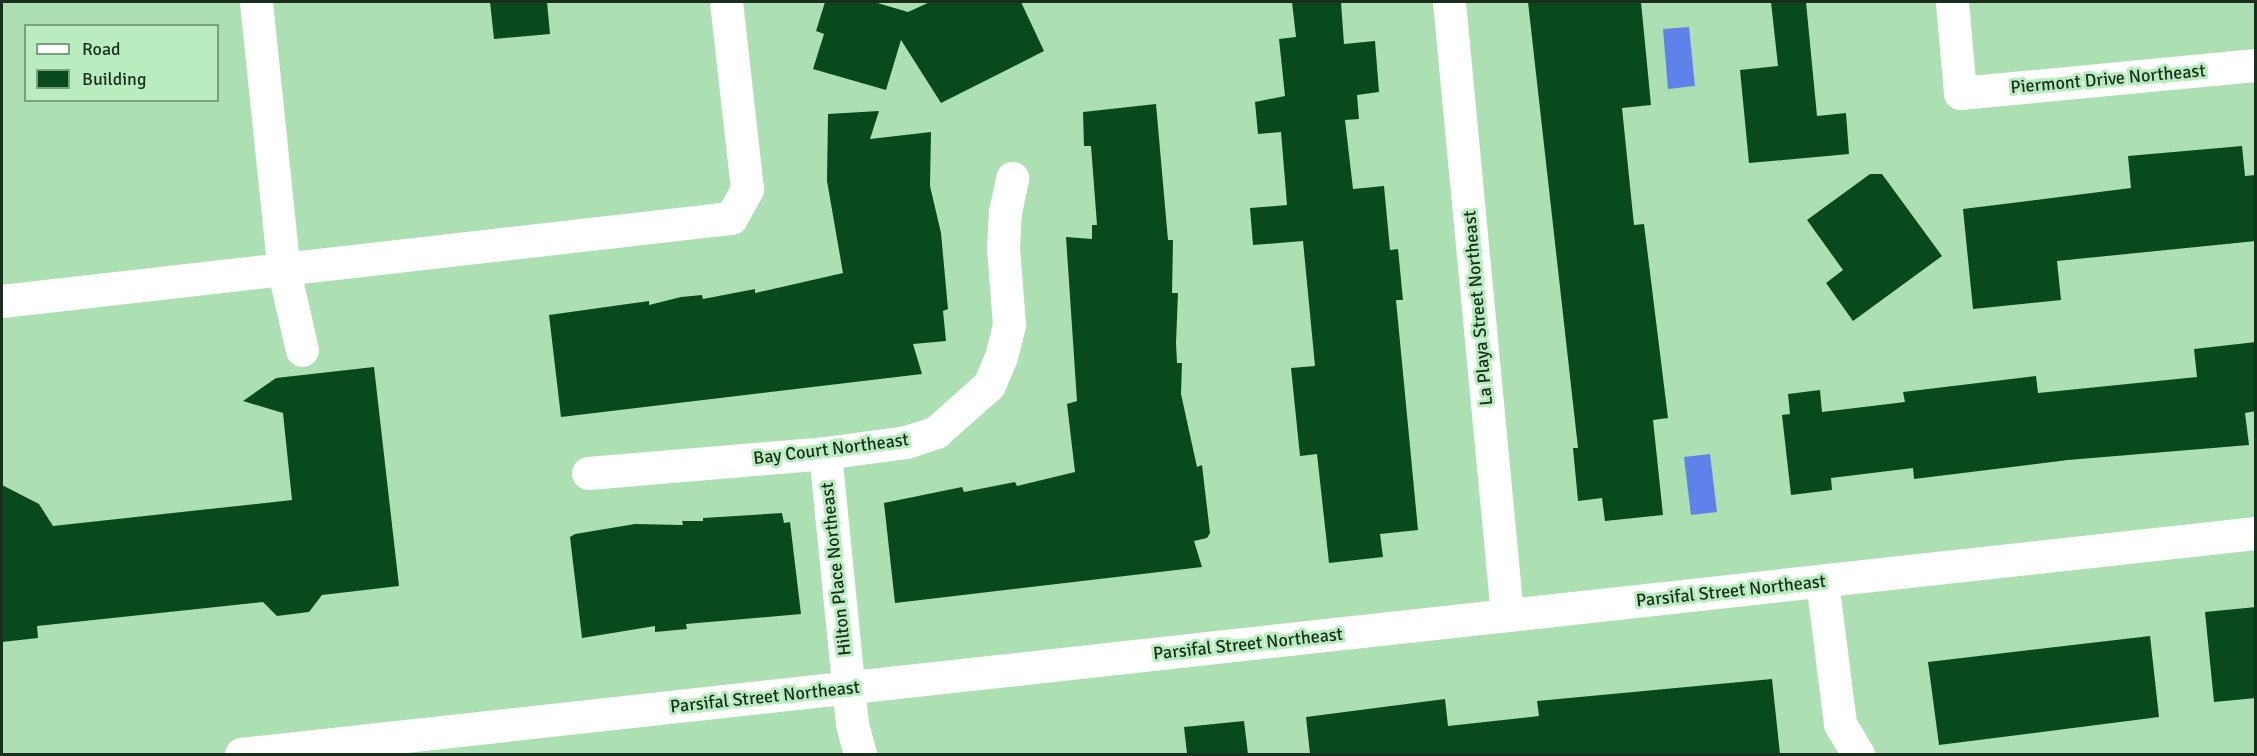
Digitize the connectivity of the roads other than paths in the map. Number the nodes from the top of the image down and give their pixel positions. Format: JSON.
{"nodes":[{"id":1,"x":256,"y":2,"type":"edge"},
{"id":2,"x":726,"y":2,"type":"edge"},
{"id":3,"x":1449,"y":2,"type":"edge"},
{"id":4,"x":1952,"y":2,"type":"edge"},
{"id":5,"x":2256,"y":65,"type":"edge"},
{"id":6,"x":1012,"y":178,"type":"dead end"},
{"id":7,"x":284,"y":272,"type":"junction"},
{"id":8,"x":2,"y":301,"type":"edge"},
{"id":9,"x":302,"y":350,"type":"dead end"},
{"id":10,"x":825,"y":453,"type":"junction"},
{"id":11,"x":588,"y":473,"type":"dead end"},
{"id":12,"x":2256,"y":533,"type":"edge"},
{"id":13,"x":1822,"y":581,"type":"junction"},
{"id":14,"x":1507,"y":615,"type":"junction"},
{"id":15,"x":848,"y":688,"type":"junction"},
{"id":16,"x":241,"y":754,"type":"edge"},
{"id":17,"x":860,"y":754,"type":"edge"},
{"id":18,"x":1858,"y":754,"type":"edge"}],
"edges":[{"from":1,"to":7,"type":"street"},
{"from":2,"to":7,"type":"street"},
{"from":3,"to":14,"type":"street","name":"La Playa Street Northeast"},
{"from":4,"to":5,"type":"street","name":"Piermont Drive Northeast"},
{"from":6,"to":10,"type":"street","name":"Bay Court Northeast"},
{"from":7,"to":8,"type":"street"},
{"from":7,"to":9,"type":"street"},
{"from":10,"to":11,"type":"street","name":"Bay Court Northeast"},
{"from":10,"to":15,"type":"street","name":"Hilton Place Northeast"},
{"from":12,"to":13,"type":"street","name":"Parsifal Street Northeast"},
{"from":13,"to":14,"type":"street","name":"Parsifal Street Northeast"},
{"from":13,"to":18,"type":"street"},
{"from":14,"to":15,"type":"street","name":"Parsifal Street Northeast"},
{"from":15,"to":16,"type":"street","name":"Parsifal Street Northeast"},
{"from":15,"to":17,"type":"street","name":"Hilton Place Northeast"}]}
